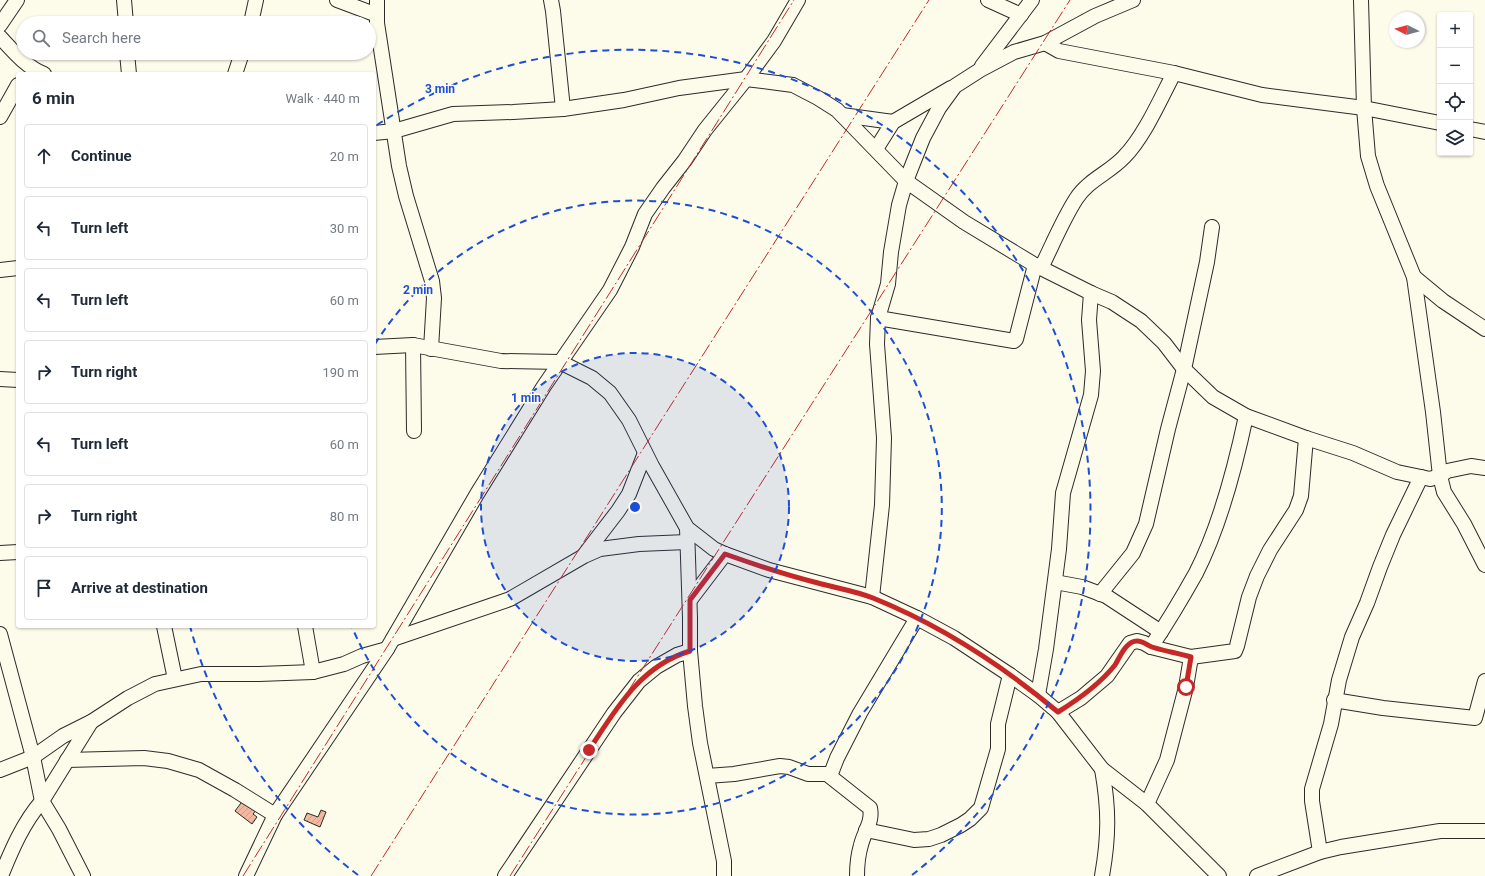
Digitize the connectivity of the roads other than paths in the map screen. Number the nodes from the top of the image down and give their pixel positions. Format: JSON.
{"nodes":[{"id":1,"x":17,"y":0,"type":"edge"},
{"id":2,"x":124,"y":0,"type":"edge"},
{"id":3,"x":256,"y":0,"type":"edge"},
{"id":4,"x":337,"y":0,"type":"edge"},
{"id":5,"x":377,"y":0,"type":"edge"},
{"id":6,"x":551,"y":0,"type":"edge"},
{"id":7,"x":798,"y":0,"type":"edge"},
{"id":8,"x":988,"y":0,"type":"edge"},
{"id":9,"x":1032,"y":0,"type":"edge"},
{"id":10,"x":1133,"y":0,"type":"edge"},
{"id":11,"x":1361,"y":0,"type":"edge"},
{"id":12,"x":377,"y":15,"type":"junction"},
{"id":13,"x":1021,"y":15,"type":"junction"},
{"id":14,"x":125,"y":16,"type":"edge"},
{"id":15,"x":253,"y":16,"type":"edge"},
{"id":16,"x":0,"y":25,"type":"edge"},
{"id":17,"x":0,"y":37,"type":"edge"},
{"id":18,"x":1045,"y":43,"type":"junction"},
{"id":19,"x":16,"y":54,"type":"edge"},
{"id":20,"x":23,"y":60,"type":"edge"},
{"id":21,"x":128,"y":60,"type":"edge"},
{"id":22,"x":240,"y":60,"type":"edge"},
{"id":23,"x":980,"y":70,"type":"junction"},
{"id":24,"x":36,"y":72,"type":"edge"},
{"id":25,"x":129,"y":72,"type":"edge"},
{"id":26,"x":236,"y":72,"type":"edge"},
{"id":27,"x":1174,"y":73,"type":"junction"},
{"id":28,"x":746,"y":79,"type":"junction"},
{"id":29,"x":955,"y":86,"type":"junction"},
{"id":30,"x":16,"y":89,"type":"edge"},
{"id":31,"x":1364,"y":108,"type":"junction"},
{"id":32,"x":563,"y":109,"type":"junction"},
{"id":33,"x":842,"y":115,"type":"junction"},
{"id":34,"x":0,"y":117,"type":"edge"},
{"id":35,"x":893,"y":122,"type":"junction"},
{"id":36,"x":1437,"y":122,"type":"edge"},
{"id":37,"x":1473,"y":130,"type":"edge"},
{"id":38,"x":394,"y":131,"type":"junction"},
{"id":39,"x":1485,"y":132,"type":"edge"},
{"id":40,"x":376,"y":133,"type":"edge"},
{"id":41,"x":876,"y":149,"type":"junction"},
{"id":42,"x":906,"y":181,"type":"junction"},
{"id":43,"x":1212,"y":227,"type":"dead end"},
{"id":44,"x":1038,"y":266,"type":"junction"},
{"id":45,"x":16,"y":268,"type":"edge"},
{"id":46,"x":0,"y":270,"type":"edge"},
{"id":47,"x":1414,"y":277,"type":"junction"},
{"id":48,"x":1090,"y":293,"type":"junction"},
{"id":49,"x":878,"y":318,"type":"junction"},
{"id":50,"x":1485,"y":329,"type":"edge"},
{"id":51,"x":412,"y":345,"type":"junction"},
{"id":52,"x":376,"y":347,"type":"edge"},
{"id":53,"x":431,"y":349,"type":"junction"},
{"id":54,"x":560,"y":362,"type":"junction"},
{"id":55,"x":1184,"y":369,"type":"junction"},
{"id":56,"x":0,"y":379,"type":"edge"},
{"id":57,"x":16,"y":380,"type":"edge"},
{"id":58,"x":1246,"y":416,"type":"junction"},
{"id":59,"x":414,"y":431,"type":"dead end"},
{"id":60,"x":1306,"y":438,"type":"junction"},
{"id":61,"x":646,"y":454,"type":"junction"},
{"id":62,"x":1485,"y":468,"type":"edge"},
{"id":63,"x":1440,"y":476,"type":"junction"},
{"id":64,"x":1420,"y":477,"type":"junction"},
{"id":65,"x":687,"y":535,"type":"junction"},
{"id":66,"x":16,"y":552,"type":"edge"},
{"id":67,"x":0,"y":553,"type":"edge"},
{"id":68,"x":725,"y":554,"type":"junction"},
{"id":69,"x":584,"y":556,"type":"junction"},
{"id":70,"x":1485,"y":565,"type":"edge"},
{"id":71,"x":1055,"y":582,"type":"junction"},
{"id":72,"x":1100,"y":594,"type":"junction"},
{"id":73,"x":872,"y":597,"type":"junction"},
{"id":74,"x":690,"y":600,"type":"junction"},
{"id":75,"x":917,"y":618,"type":"junction"},
{"id":76,"x":164,"y":628,"type":"edge"},
{"id":77,"x":305,"y":628,"type":"edge"},
{"id":78,"x":1161,"y":632,"type":"junction"},
{"id":79,"x":0,"y":634,"type":"edge"},
{"id":80,"x":390,"y":644,"type":"junction"},
{"id":81,"x":1151,"y":646,"type":"junction"},
{"id":82,"x":690,"y":651,"type":"junction"},
{"id":83,"x":1191,"y":657,"type":"junction"},
{"id":84,"x":313,"y":672,"type":"junction"},
{"id":85,"x":1010,"y":675,"type":"junction"},
{"id":86,"x":175,"y":679,"type":"junction"},
{"id":87,"x":1485,"y":681,"type":"edge"},
{"id":88,"x":1038,"y":695,"type":"junction"},
{"id":89,"x":1334,"y":700,"type":"junction"},
{"id":90,"x":1058,"y":712,"type":"junction"},
{"id":91,"x":91,"y":722,"type":"junction"},
{"id":92,"x":33,"y":757,"type":"junction"},
{"id":93,"x":67,"y":760,"type":"junction"},
{"id":94,"x":1102,"y":769,"type":"junction"},
{"id":95,"x":0,"y":770,"type":"edge"},
{"id":96,"x":827,"y":774,"type":"junction"},
{"id":97,"x":707,"y":776,"type":"junction"},
{"id":98,"x":42,"y":801,"type":"junction"},
{"id":99,"x":1146,"y":804,"type":"junction"},
{"id":100,"x":275,"y":815,"type":"junction"},
{"id":101,"x":866,"y":830,"type":"junction"},
{"id":102,"x":1485,"y":831,"type":"edge"},
{"id":103,"x":1320,"y":852,"type":"junction"},
{"id":104,"x":1,"y":876,"type":"edge"},
{"id":105,"x":83,"y":876,"type":"edge"},
{"id":106,"x":246,"y":876,"type":"edge"},
{"id":107,"x":505,"y":876,"type":"edge"},
{"id":108,"x":724,"y":876,"type":"edge"},
{"id":109,"x":857,"y":876,"type":"edge"},
{"id":110,"x":1102,"y":876,"type":"edge"},
{"id":111,"x":1219,"y":876,"type":"edge"},
{"id":112,"x":1257,"y":876,"type":"edge"}],
"edges":[{"from":1,"to":16,"type":"street"},
{"from":2,"to":14,"type":"street"},
{"from":3,"to":15,"type":"street"},
{"from":4,"to":12,"type":"street"},
{"from":5,"to":12,"type":"street"},
{"from":6,"to":32,"type":"street"},
{"from":7,"to":28,"type":"street"},
{"from":8,"to":13,"type":"street"},
{"from":9,"to":13,"type":"street"},
{"from":10,"to":18,"type":"street"},
{"from":11,"to":31,"type":"street"},
{"from":12,"to":38,"type":"street"},
{"from":13,"to":23,"type":"street"},
{"from":17,"to":19,"type":"street"},
{"from":18,"to":23,"type":"street"},
{"from":18,"to":27,"type":"street"},
{"from":20,"to":24,"type":"street"},
{"from":21,"to":25,"type":"street"},
{"from":22,"to":26,"type":"street"},
{"from":23,"to":29,"type":"street"},
{"from":27,"to":31,"type":"street"},
{"from":27,"to":44,"type":"street"},
{"from":28,"to":32,"type":"street"},
{"from":28,"to":33,"type":"street"},
{"from":28,"to":54,"type":"street"},
{"from":29,"to":35,"type":"street"},
{"from":29,"to":42,"type":"street"},
{"from":30,"to":34,"type":"street"},
{"from":31,"to":36,"type":"street"},
{"from":31,"to":47,"type":"street"},
{"from":32,"to":38,"type":"street"},
{"from":33,"to":35,"type":"street"},
{"from":33,"to":41,"type":"street"},
{"from":35,"to":41,"type":"street"},
{"from":37,"to":39,"type":"street"},
{"from":38,"to":40,"type":"street"},
{"from":38,"to":53,"type":"street"},
{"from":41,"to":42,"type":"street"},
{"from":42,"to":44,"type":"street"},
{"from":42,"to":49,"type":"street"},
{"from":43,"to":55,"type":"street"},
{"from":44,"to":48,"type":"street"},
{"from":44,"to":49,"type":"street"},
{"from":45,"to":46,"type":"street"},
{"from":47,"to":50,"type":"street"},
{"from":47,"to":63,"type":"street"},
{"from":48,"to":55,"type":"street"},
{"from":48,"to":71,"type":"street"},
{"from":49,"to":73,"type":"street"},
{"from":51,"to":52,"type":"street"},
{"from":51,"to":53,"type":"street"},
{"from":51,"to":59,"type":"street"},
{"from":53,"to":54,"type":"street"},
{"from":54,"to":61,"type":"street"},
{"from":54,"to":80,"type":"street"},
{"from":55,"to":58,"type":"street"},
{"from":55,"to":72,"type":"street"},
{"from":56,"to":57,"type":"street"},
{"from":58,"to":60,"type":"street"},
{"from":58,"to":78,"type":"street"},
{"from":60,"to":64,"type":"street"},
{"from":60,"to":83,"type":"street"},
{"from":61,"to":65,"type":"street"},
{"from":61,"to":69,"type":"street"},
{"from":62,"to":63,"type":"street"},
{"from":63,"to":64,"type":"street"},
{"from":63,"to":70,"type":"street"},
{"from":64,"to":89,"type":"street"},
{"from":65,"to":68,"type":"street"},
{"from":65,"to":69,"type":"street"},
{"from":65,"to":74,"type":"street"},
{"from":66,"to":67,"type":"street"},
{"from":68,"to":73,"type":"street"},
{"from":68,"to":74,"type":"street"},
{"from":69,"to":80,"type":"street"},
{"from":71,"to":72,"type":"street"},
{"from":71,"to":88,"type":"street"},
{"from":72,"to":78,"type":"street"},
{"from":73,"to":75,"type":"street"},
{"from":74,"to":82,"type":"street"},
{"from":75,"to":85,"type":"street"},
{"from":75,"to":96,"type":"street"},
{"from":76,"to":86,"type":"street"},
{"from":77,"to":84,"type":"street"},
{"from":78,"to":81,"type":"street"},
{"from":79,"to":92,"type":"street"},
{"from":80,"to":84,"type":"street"},
{"from":80,"to":100,"type":"street"},
{"from":81,"to":83,"type":"street"},
{"from":81,"to":90,"type":"street"},
{"from":82,"to":97,"type":"street"},
{"from":82,"to":107,"type":"street"},
{"from":83,"to":99,"type":"street"},
{"from":84,"to":86,"type":"street"},
{"from":85,"to":88,"type":"street"},
{"from":85,"to":101,"type":"street"},
{"from":86,"to":91,"type":"street"},
{"from":87,"to":89,"type":"street"},
{"from":88,"to":90,"type":"street"},
{"from":89,"to":103,"type":"street"},
{"from":90,"to":94,"type":"street"},
{"from":91,"to":92,"type":"street"},
{"from":91,"to":93,"type":"street"},
{"from":92,"to":95,"type":"street"},
{"from":92,"to":98,"type":"street"},
{"from":93,"to":98,"type":"street"},
{"from":93,"to":100,"type":"street"},
{"from":94,"to":99,"type":"street"},
{"from":94,"to":110,"type":"street"},
{"from":96,"to":97,"type":"street"},
{"from":96,"to":101,"type":"street"},
{"from":97,"to":108,"type":"street"},
{"from":98,"to":104,"type":"street"},
{"from":98,"to":105,"type":"street"},
{"from":99,"to":111,"type":"street"},
{"from":100,"to":106,"type":"street"},
{"from":101,"to":109,"type":"street"},
{"from":102,"to":103,"type":"street"},
{"from":103,"to":112,"type":"street"}]}
